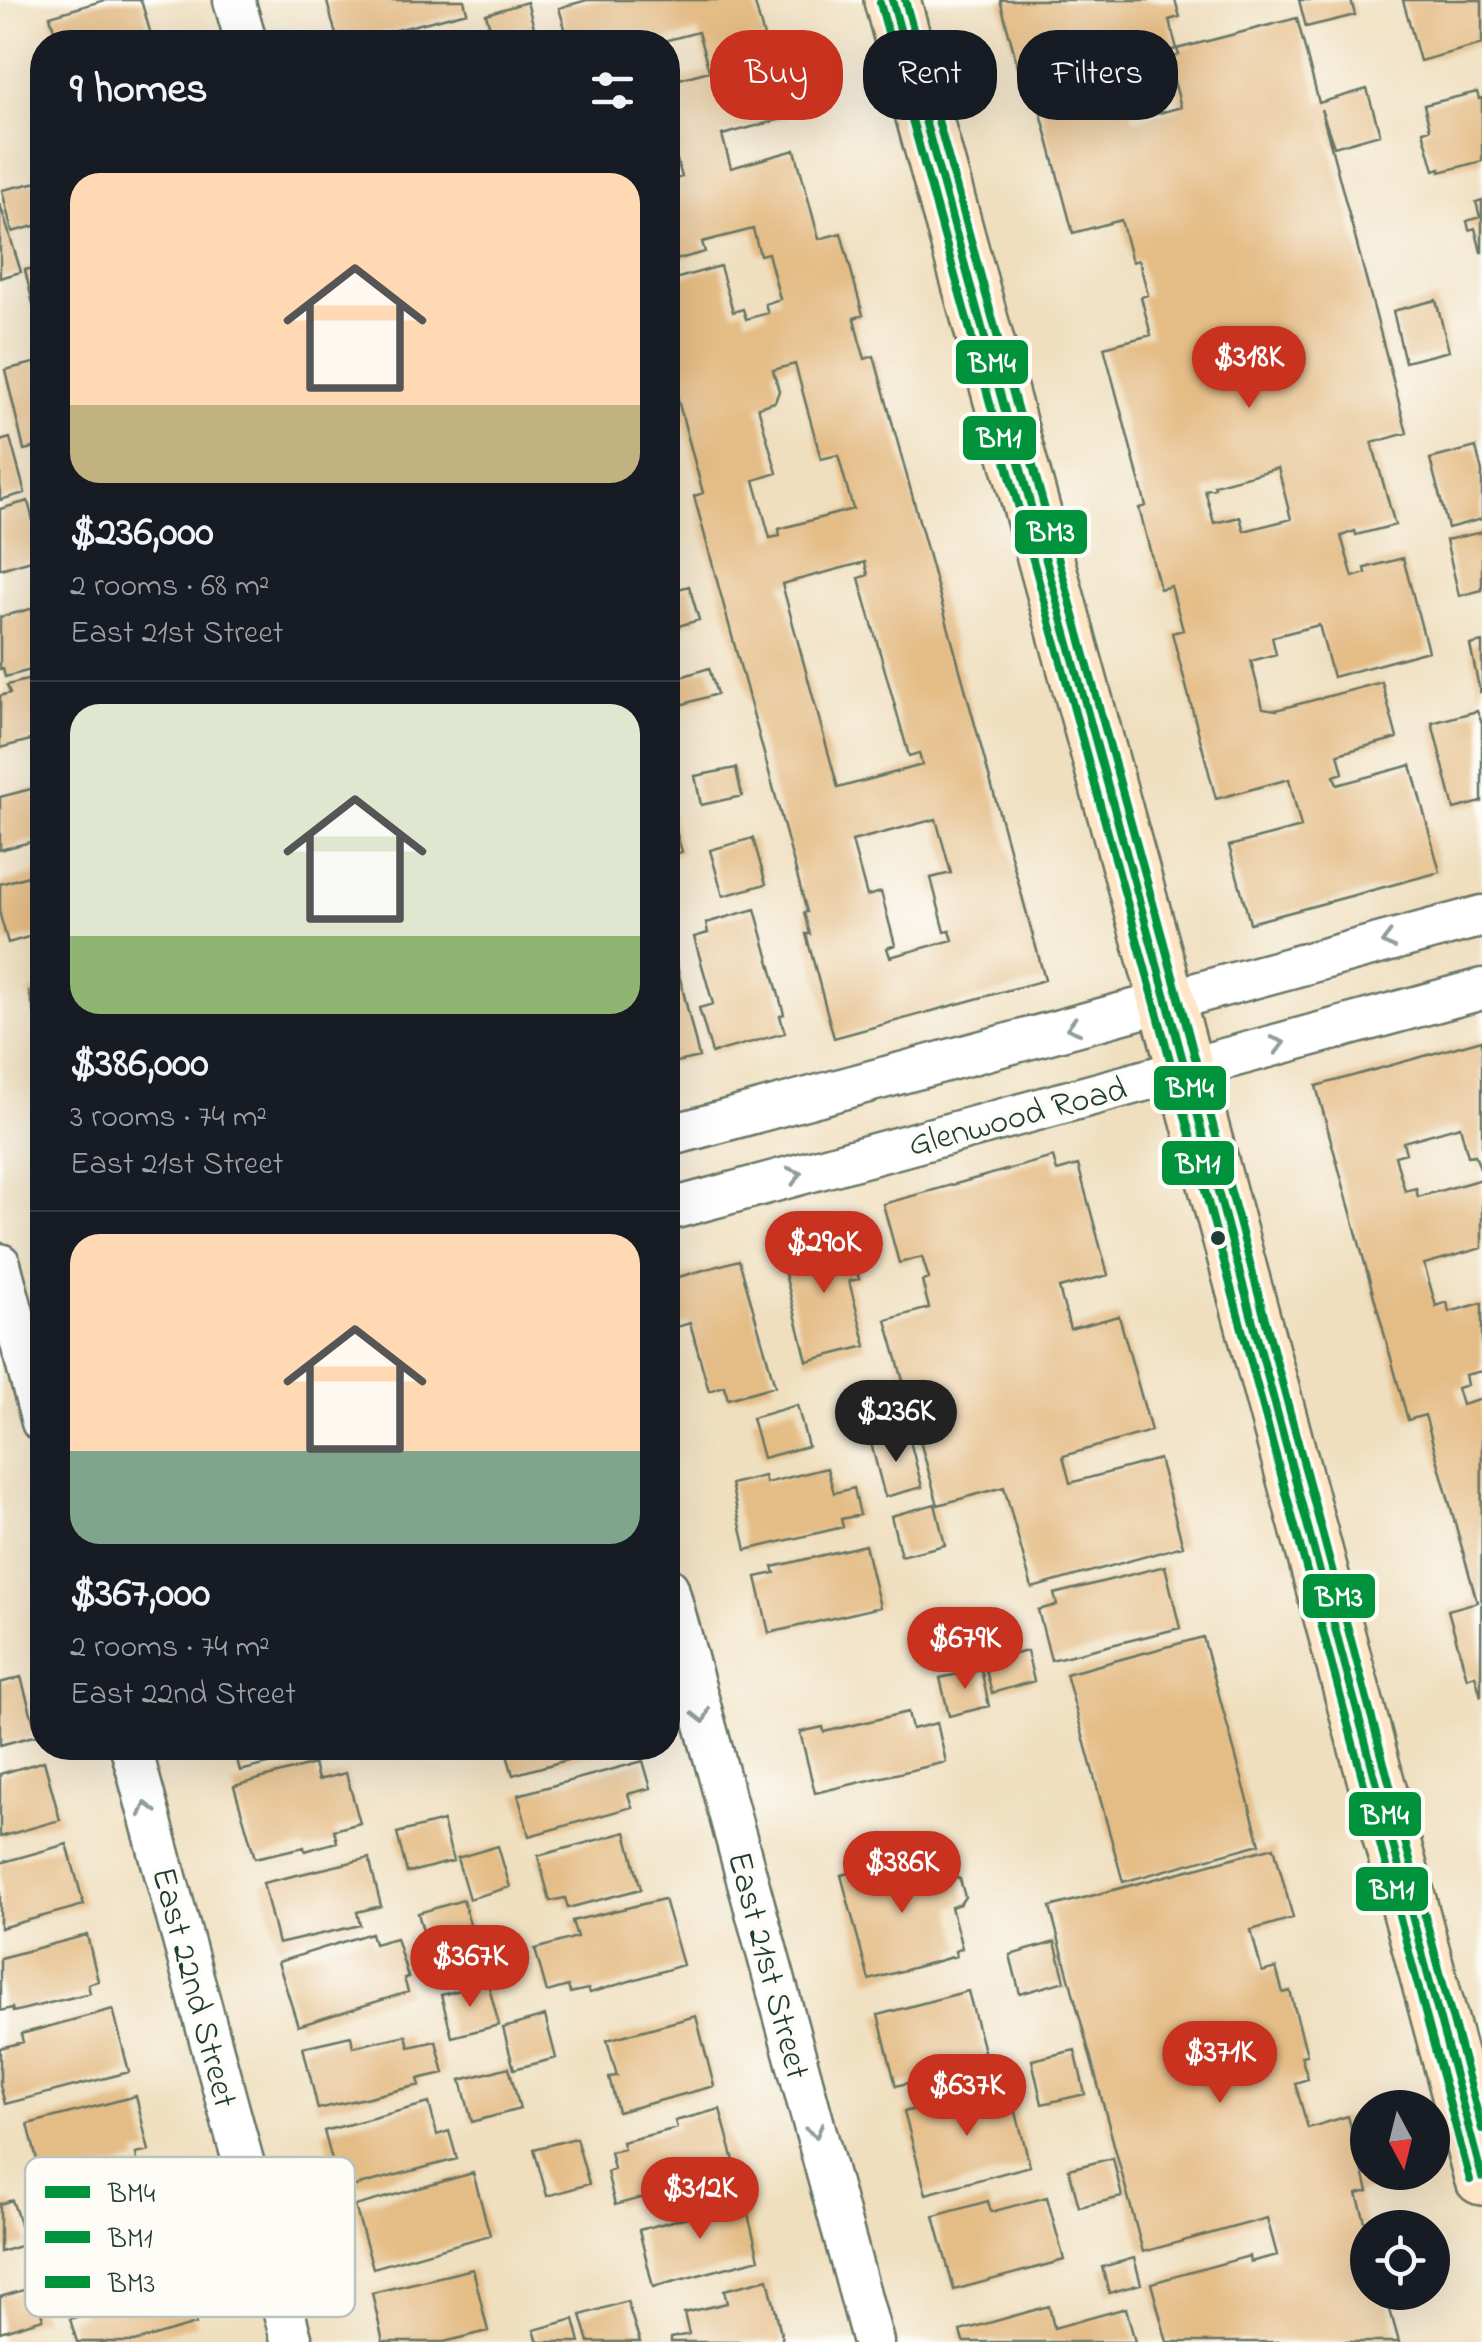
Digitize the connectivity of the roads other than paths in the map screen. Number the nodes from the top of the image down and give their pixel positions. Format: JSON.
{"nodes":[{"id":1,"x":234,"y":0,"type":"edge"},
{"id":2,"x":892,"y":0,"type":"edge"},
{"id":3,"x":243,"y":30,"type":"edge"},
{"id":4,"x":1482,"y":916,"type":"edge"},
{"id":5,"x":1482,"y":989,"type":"edge"},
{"id":6,"x":1167,"y":1001,"type":"junction"},
{"id":7,"x":1184,"y":1070,"type":"junction"},
{"id":8,"x":680,"y":1133,"type":"edge"},
{"id":9,"x":680,"y":1207,"type":"edge"},
{"id":10,"x":0,"y":1264,"type":"edge"},
{"id":11,"x":19,"y":1317,"type":"edge"},
{"id":12,"x":25,"y":1385,"type":"edge"},
{"id":13,"x":680,"y":1632,"type":"edge"},
{"id":14,"x":134,"y":1760,"type":"edge"},
{"id":15,"x":242,"y":2157,"type":"edge"},
{"id":16,"x":1482,"y":2177,"type":"edge"},
{"id":17,"x":285,"y":2317,"type":"edge"},
{"id":18,"x":292,"y":2342,"type":"edge"},
{"id":19,"x":873,"y":2342,"type":"edge"}],
"edges":[{"from":1,"to":3,"type":"street"},
{"from":2,"to":6,"type":"main road"},
{"from":4,"to":6,"type":"street","name":"Glenwood Road","one_way":true},
{"from":7,"to":5,"type":"street","name":"Glenwood Road","one_way":true},
{"from":6,"to":7,"type":"main road"},
{"from":6,"to":8,"type":"street","name":"Glenwood Road","one_way":true},
{"from":9,"to":7,"type":"street","name":"Glenwood Road","one_way":true},
{"from":7,"to":16,"type":"main road"},
{"from":10,"to":11,"type":"street"},
{"from":11,"to":12,"type":"street"},
{"from":13,"to":19,"type":"street","name":"East 21st Street","one_way":true},
{"from":15,"to":14,"type":"street","name":"East 22nd Street","one_way":true},
{"from":18,"to":17,"type":"street","name":"East 22nd Street","one_way":true}]}
